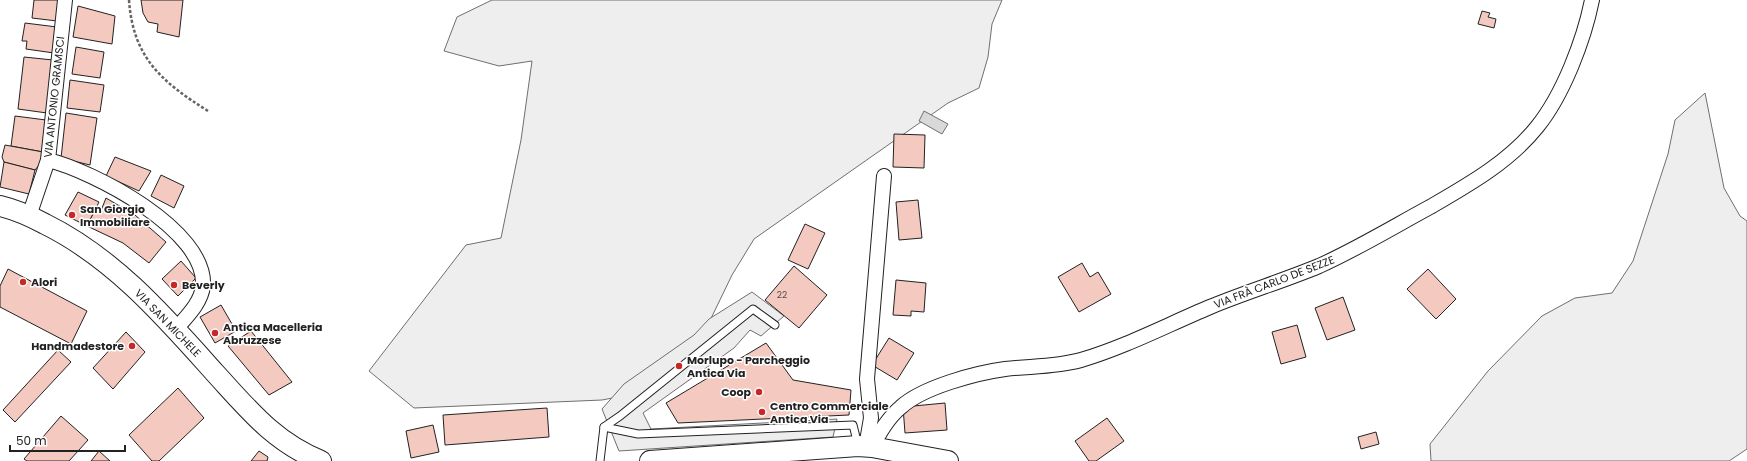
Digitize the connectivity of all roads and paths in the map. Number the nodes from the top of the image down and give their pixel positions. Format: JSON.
{"nodes":[{"id":1,"x":65,"y":0,"type":"edge"},
{"id":2,"x":129,"y":0,"type":"edge"},
{"id":3,"x":1592,"y":0,"type":"edge"},
{"id":4,"x":208,"y":111,"type":"dead end"},
{"id":5,"x":48,"y":160,"type":"junction"},
{"id":6,"x":884,"y":176,"type":"dead end"},
{"id":7,"x":0,"y":206,"type":"edge"},
{"id":8,"x":29,"y":216,"type":"junction"},
{"id":9,"x":775,"y":326,"type":"dead end"},
{"id":10,"x":176,"y":329,"type":"junction"},
{"id":11,"x":604,"y":427,"type":"junction"},
{"id":12,"x":865,"y":447,"type":"junction"},
{"id":13,"x":321,"y":461,"type":"edge"},
{"id":14,"x":600,"y":461,"type":"edge"},
{"id":15,"x":650,"y":461,"type":"edge"},
{"id":16,"x":948,"y":461,"type":"edge"}],
"edges":[{"from":1,"to":5,"type":"street","name":"VIA ANTONIO GRAMSCI"},
{"from":2,"to":4,"type":"path"},
{"from":3,"to":12,"type":"street","name":"VIA FRÀ CARLO DE SEZZE"},
{"from":5,"to":8,"type":"street","name":"VIA ANTONIO GRAMSCI"},
{"from":5,"to":10,"type":"street"},
{"from":6,"to":12,"type":"street"},
{"from":7,"to":8,"type":"main road","name":"VIA SAN MICHELE"},
{"from":8,"to":10,"type":"main road","name":"VIA SAN MICHELE"},
{"from":9,"to":11,"type":"lane"},
{"from":10,"to":13,"type":"main road","name":"VIA SAN MICHELE"},
{"from":11,"to":12,"type":"lane"},
{"from":11,"to":14,"type":"lane"},
{"from":12,"to":15,"type":"main road"},
{"from":12,"to":16,"type":"main road"}]}
